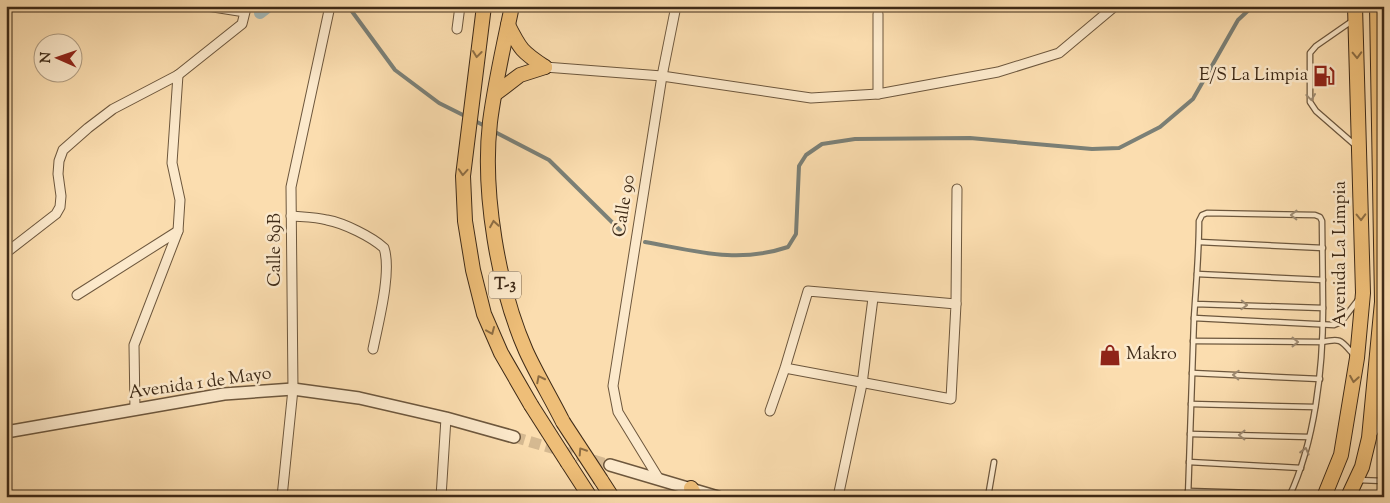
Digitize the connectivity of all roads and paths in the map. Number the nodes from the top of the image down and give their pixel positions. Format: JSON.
{"nodes":[{"id":1,"x":8,"y":6,"type":"edge"},
{"id":2,"x":207,"y":6,"type":"edge"},
{"id":3,"x":330,"y":6,"type":"edge"},
{"id":4,"x":460,"y":6,"type":"edge"},
{"id":5,"x":484,"y":6,"type":"edge"},
{"id":6,"x":504,"y":6,"type":"edge"},
{"id":7,"x":512,"y":6,"type":"edge"},
{"id":8,"x":676,"y":6,"type":"edge"},
{"id":9,"x":1115,"y":6,"type":"edge"},
{"id":10,"x":1378,"y":6,"type":"edge"},
{"id":11,"x":6,"y":10,"type":"edge"},
{"id":12,"x":1355,"y":12,"type":"edge"},
{"id":13,"x":878,"y":14,"type":"dead end"},
{"id":14,"x":508,"y":25,"type":"junction"},
{"id":15,"x":457,"y":29,"type":"dead end"},
{"id":16,"x":502,"y":58,"type":"junction"},
{"id":17,"x":545,"y":67,"type":"junction"},
{"id":18,"x":178,"y":76,"type":"junction"},
{"id":19,"x":662,"y":76,"type":"junction"},
{"id":20,"x":495,"y":94,"type":"junction"},
{"id":21,"x":878,"y":94,"type":"junction"},
{"id":22,"x":1359,"y":148,"type":"junction"},
{"id":23,"x":957,"y":189,"type":"dead end"},
{"id":24,"x":291,"y":216,"type":"junction"},
{"id":25,"x":178,"y":231,"type":"junction"},
{"id":26,"x":1199,"y":242,"type":"junction"},
{"id":27,"x":1323,"y":248,"type":"junction"},
{"id":28,"x":7,"y":252,"type":"edge"},
{"id":29,"x":1197,"y":274,"type":"junction"},
{"id":30,"x":1323,"y":280,"type":"junction"},
{"id":31,"x":1363,"y":293,"type":"junction"},
{"id":32,"x":77,"y":295,"type":"dead end"},
{"id":33,"x":873,"y":298,"type":"junction"},
{"id":34,"x":956,"y":304,"type":"junction"},
{"id":35,"x":1195,"y":304,"type":"junction"},
{"id":36,"x":1323,"y":308,"type":"junction"},
{"id":37,"x":1194,"y":318,"type":"junction"},
{"id":38,"x":1323,"y":325,"type":"junction"},
{"id":39,"x":1194,"y":341,"type":"junction"},
{"id":40,"x":1322,"y":342,"type":"junction"},
{"id":41,"x":373,"y":349,"type":"dead end"},
{"id":42,"x":1357,"y":358,"type":"junction"},
{"id":43,"x":785,"y":368,"type":"junction"},
{"id":44,"x":1192,"y":373,"type":"junction"},
{"id":45,"x":1320,"y":379,"type":"junction"},
{"id":46,"x":862,"y":384,"type":"junction"},
{"id":47,"x":293,"y":389,"type":"junction"},
{"id":48,"x":1191,"y":404,"type":"junction"},
{"id":49,"x":1315,"y":407,"type":"junction"},
{"id":50,"x":135,"y":410,"type":"junction"},
{"id":51,"x":1384,"y":410,"type":"edge"},
{"id":52,"x":770,"y":411,"type":"dead end"},
{"id":53,"x":446,"y":418,"type":"junction"},
{"id":54,"x":6,"y":432,"type":"edge"},
{"id":55,"x":1190,"y":434,"type":"junction"},
{"id":56,"x":1309,"y":436,"type":"junction"},
{"id":57,"x":514,"y":437,"type":"tunnel mouth"},
{"id":58,"x":1369,"y":438,"type":"junction"},
{"id":59,"x":994,"y":462,"type":"dead end"},
{"id":60,"x":1189,"y":462,"type":"junction"},
{"id":61,"x":610,"y":465,"type":"tunnel mouth"},
{"id":62,"x":1301,"y":468,"type":"junction"},
{"id":63,"x":659,"y":479,"type":"junction"},
{"id":64,"x":1356,"y":480,"type":"junction"},
{"id":65,"x":1384,"y":481,"type":"edge"},
{"id":66,"x":694,"y":492,"type":"edge"},
{"id":67,"x":1188,"y":494,"type":"edge"},
{"id":68,"x":1289,"y":495,"type":"edge"},
{"id":69,"x":282,"y":497,"type":"edge"},
{"id":70,"x":440,"y":497,"type":"edge"},
{"id":71,"x":590,"y":497,"type":"edge"},
{"id":72,"x":612,"y":497,"type":"edge"},
{"id":73,"x":718,"y":497,"type":"edge"},
{"id":74,"x":838,"y":497,"type":"edge"},
{"id":75,"x":988,"y":497,"type":"edge"},
{"id":76,"x":1324,"y":497,"type":"edge"},
{"id":77,"x":1348,"y":497,"type":"edge"}],
"edges":[{"from":1,"to":11,"type":"street"},
{"from":2,"to":18,"type":"street"},
{"from":3,"to":24,"type":"street","name":"Calle 89B"},
{"from":4,"to":15,"type":"street"},
{"from":5,"to":71,"type":"main road","number":"T-3","one_way":true,"bridge":true},
{"from":6,"to":16,"type":"main road"},
{"from":7,"to":14,"type":"main road","number":"T-3"},
{"from":8,"to":19,"type":"street","name":"Calle 90"},
{"from":9,"to":21,"type":"street"},
{"from":10,"to":58,"type":"main road"},
{"from":12,"to":22,"type":"main road","name":"Avenida La Limpia","one_way":true},
{"from":12,"to":22,"type":"lane","one_way":true},
{"from":13,"to":21,"type":"street"},
{"from":14,"to":16,"type":"main road","number":"T-3"},
{"from":14,"to":17,"type":"main road"},
{"from":16,"to":20,"type":"main road","number":"T-3"},
{"from":17,"to":19,"type":"street"},
{"from":17,"to":20,"type":"main road"},
{"from":18,"to":25,"type":"street"},
{"from":18,"to":28,"type":"street"},
{"from":19,"to":21,"type":"street"},
{"from":19,"to":63,"type":"street","name":"Calle 90"},
{"from":72,"to":20,"type":"main road","number":"T-3","one_way":true,"bridge":true},
{"from":22,"to":31,"type":"main road","name":"Avenida La Limpia","one_way":true},
{"from":23,"to":34,"type":"street"},
{"from":24,"to":41,"type":"street"},
{"from":24,"to":47,"type":"street","name":"Calle 89B"},
{"from":25,"to":32,"type":"street"},
{"from":25,"to":50,"type":"street"},
{"from":26,"to":27,"type":"lane"},
{"from":27,"to":26,"type":"lane","one_way":true},
{"from":26,"to":29,"type":"lane"},
{"from":27,"to":30,"type":"lane"},
{"from":29,"to":30,"type":"lane"},
{"from":29,"to":35,"type":"lane"},
{"from":30,"to":36,"type":"lane"},
{"from":31,"to":38,"type":"lane"},
{"from":31,"to":42,"type":"main road","name":"Avenida La Limpia"},
{"from":33,"to":34,"type":"street"},
{"from":33,"to":43,"type":"street"},
{"from":33,"to":46,"type":"street"},
{"from":34,"to":46,"type":"street"},
{"from":35,"to":36,"type":"lane","one_way":true},
{"from":35,"to":37,"type":"lane"},
{"from":36,"to":38,"type":"lane"},
{"from":37,"to":38,"type":"lane"},
{"from":37,"to":39,"type":"lane"},
{"from":38,"to":40,"type":"lane"},
{"from":39,"to":40,"type":"lane","one_way":true},
{"from":39,"to":44,"type":"lane"},
{"from":40,"to":42,"type":"lane"},
{"from":40,"to":45,"type":"lane"},
{"from":42,"to":76,"type":"main road","name":"Avenida La Limpia","one_way":true},
{"from":43,"to":46,"type":"street"},
{"from":43,"to":52,"type":"street"},
{"from":45,"to":44,"type":"lane","one_way":true},
{"from":44,"to":48,"type":"lane"},
{"from":45,"to":49,"type":"lane"},
{"from":46,"to":74,"type":"street"},
{"from":47,"to":50,"type":"street","name":"Avenida 1 de Mayo"},
{"from":47,"to":53,"type":"street","name":"Avenida 1 de Mayo"},
{"from":47,"to":69,"type":"street","name":"Calle 89B"},
{"from":48,"to":49,"type":"lane"},
{"from":48,"to":55,"type":"lane"},
{"from":49,"to":56,"type":"lane"},
{"from":50,"to":54,"type":"street","name":"Avenida 1 de Mayo"},
{"from":51,"to":58,"type":"street"},
{"from":53,"to":57,"type":"street","name":"Avenida 1 de Mayo"},
{"from":53,"to":70,"type":"street"},
{"from":56,"to":55,"type":"lane","one_way":true},
{"from":55,"to":60,"type":"lane"},
{"from":62,"to":56,"type":"lane","one_way":true},
{"from":58,"to":64,"type":"main road"},
{"from":59,"to":75,"type":"lane"},
{"from":60,"to":62,"type":"lane"},
{"from":60,"to":67,"type":"lane"},
{"from":61,"to":63,"type":"street"},
{"from":62,"to":68,"type":"lane"},
{"from":63,"to":66,"type":"street"},
{"from":64,"to":65,"type":"lane"},
{"from":64,"to":77,"type":"main road"},
{"from":66,"to":73,"type":"street"},
{"from":67,"to":68,"type":"lane"}]}
